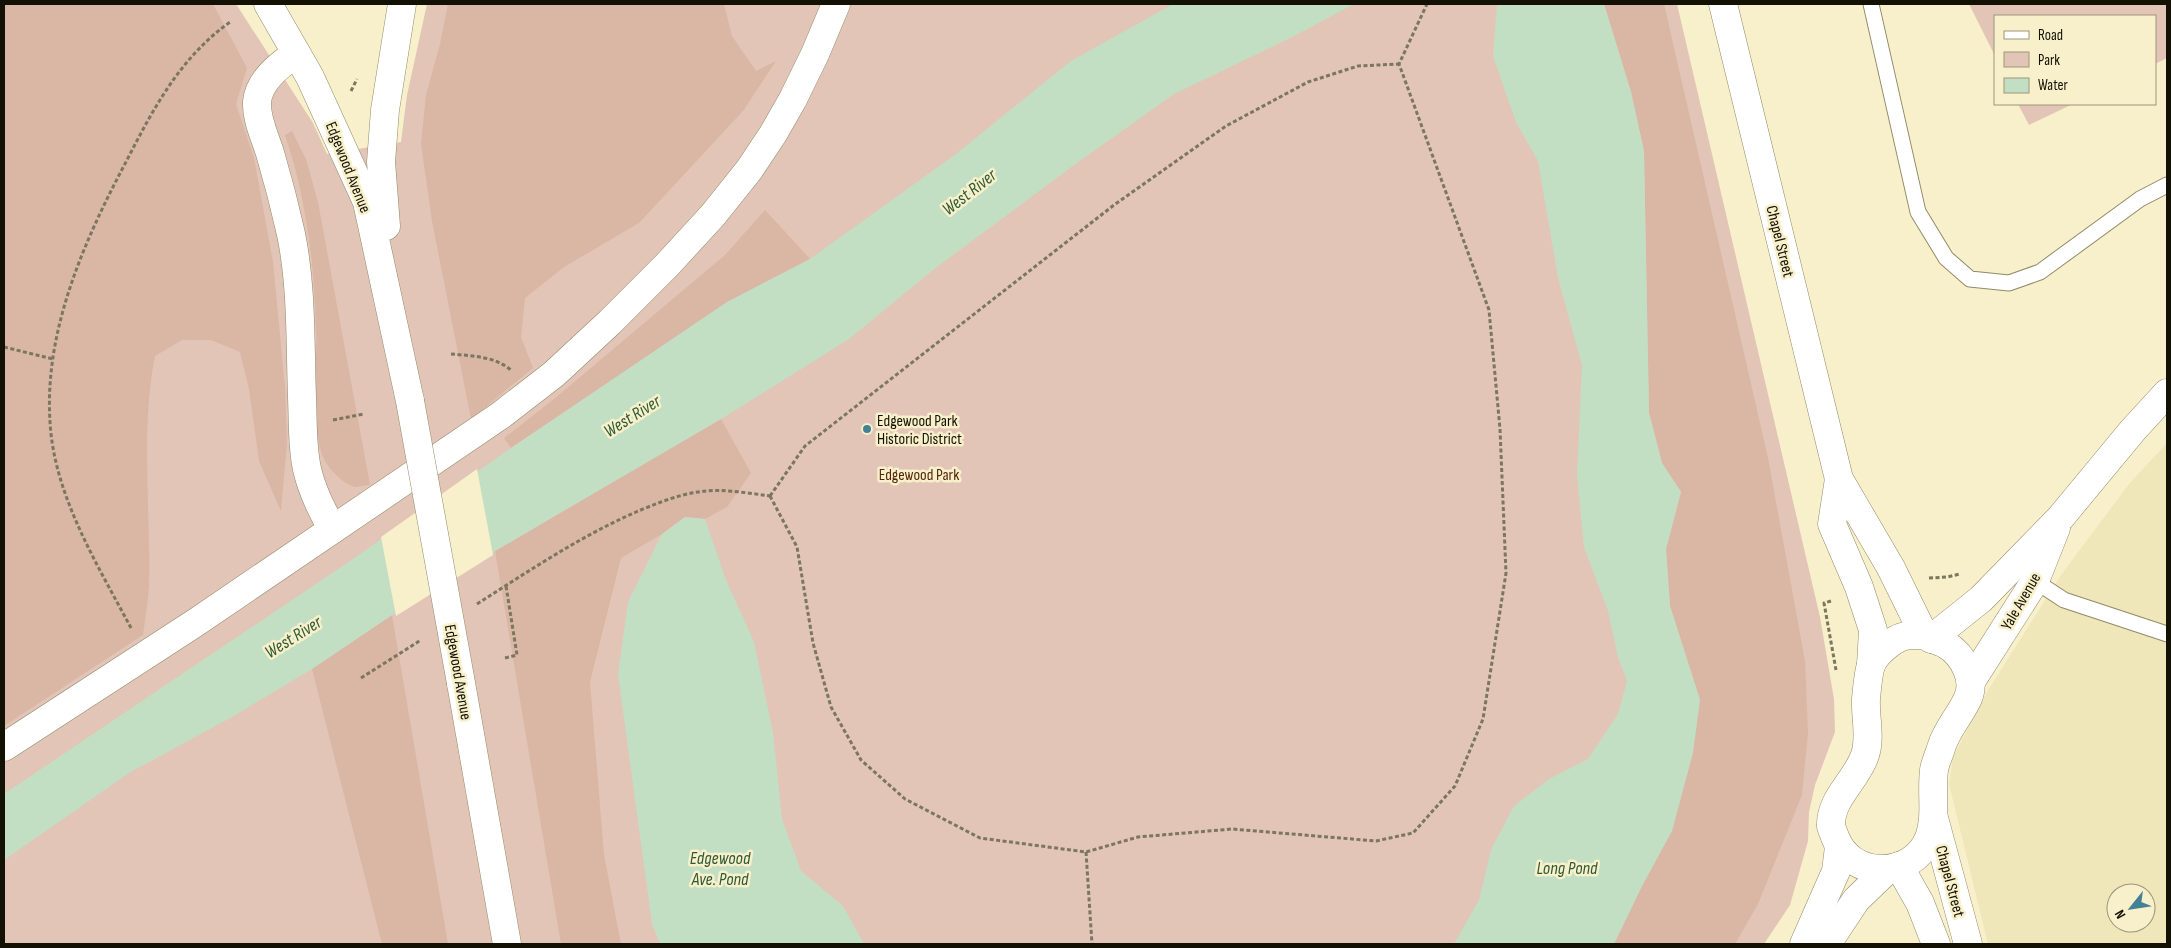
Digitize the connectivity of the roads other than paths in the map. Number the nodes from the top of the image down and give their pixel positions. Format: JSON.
{"nodes":[{"id":1,"x":268,"y":4,"type":"edge"},
{"id":2,"x":402,"y":4,"type":"edge"},
{"id":3,"x":836,"y":4,"type":"edge"},
{"id":4,"x":1723,"y":4,"type":"edge"},
{"id":5,"x":1871,"y":4,"type":"edge"},
{"id":6,"x":296,"y":53,"type":"junction"},
{"id":7,"x":2167,"y":185,"type":"edge"},
{"id":8,"x":2167,"y":393,"type":"edge"},
{"id":9,"x":410,"y":401,"type":"junction"},
{"id":10,"x":1838,"y":478,"type":"junction"},
{"id":11,"x":2061,"y":517,"type":"junction"},
{"id":12,"x":332,"y":529,"type":"junction"},
{"id":13,"x":2035,"y":581,"type":"junction"},
{"id":14,"x":2167,"y":634,"type":"edge"},
{"id":15,"x":1928,"y":637,"type":"junction"},
{"id":16,"x":1871,"y":665,"type":"junction"},
{"id":17,"x":1972,"y":680,"type":"junction"},
{"id":18,"x":4,"y":747,"type":"edge"},
{"id":19,"x":1934,"y":818,"type":"junction"},
{"id":20,"x":1839,"y":847,"type":"junction"},
{"id":21,"x":1894,"y":868,"type":"junction"},
{"id":22,"x":507,"y":944,"type":"edge"},
{"id":23,"x":1804,"y":944,"type":"edge"},
{"id":24,"x":1827,"y":944,"type":"edge"},
{"id":25,"x":1936,"y":944,"type":"edge"},
{"id":26,"x":1968,"y":944,"type":"edge"}],
"edges":[{"from":1,"to":6,"type":"street","name":"Edgewood Avenue"},
{"from":2,"to":9,"type":"street","name":"Edgewood Avenue"},
{"from":3,"to":12,"type":"street"},
{"from":4,"to":10,"type":"street","name":"Chapel Street"},
{"from":5,"to":7,"type":"lane"},
{"from":6,"to":9,"type":"street","name":"Edgewood Avenue"},
{"from":6,"to":12,"type":"street"},
{"from":8,"to":11,"type":"street","name":"Yale Avenue"},
{"from":9,"to":22,"type":"street","name":"Edgewood Avenue","bridge":true},
{"from":10,"to":15,"type":"street","name":"Chapel Street"},
{"from":10,"to":16,"type":"street","name":"Chapel Street"},
{"from":11,"to":13,"type":"street","name":"Yale Avenue"},
{"from":11,"to":15,"type":"street","name":"Yale Avenue"},
{"from":12,"to":18,"type":"street"},
{"from":13,"to":14,"type":"lane"},
{"from":13,"to":17,"type":"street","name":"Yale Avenue"},
{"from":15,"to":16,"type":"street"},
{"from":15,"to":17,"type":"street"},
{"from":16,"to":20,"type":"street","name":"Chapel Street"},
{"from":17,"to":19,"type":"street","name":"Yale Avenue"},
{"from":19,"to":21,"type":"street"},
{"from":19,"to":26,"type":"street","name":"Chapel Street"},
{"from":20,"to":21,"type":"street"},
{"from":20,"to":23,"type":"street"},
{"from":21,"to":24,"type":"street"},
{"from":21,"to":25,"type":"street","name":"Chapel Street"}]}
